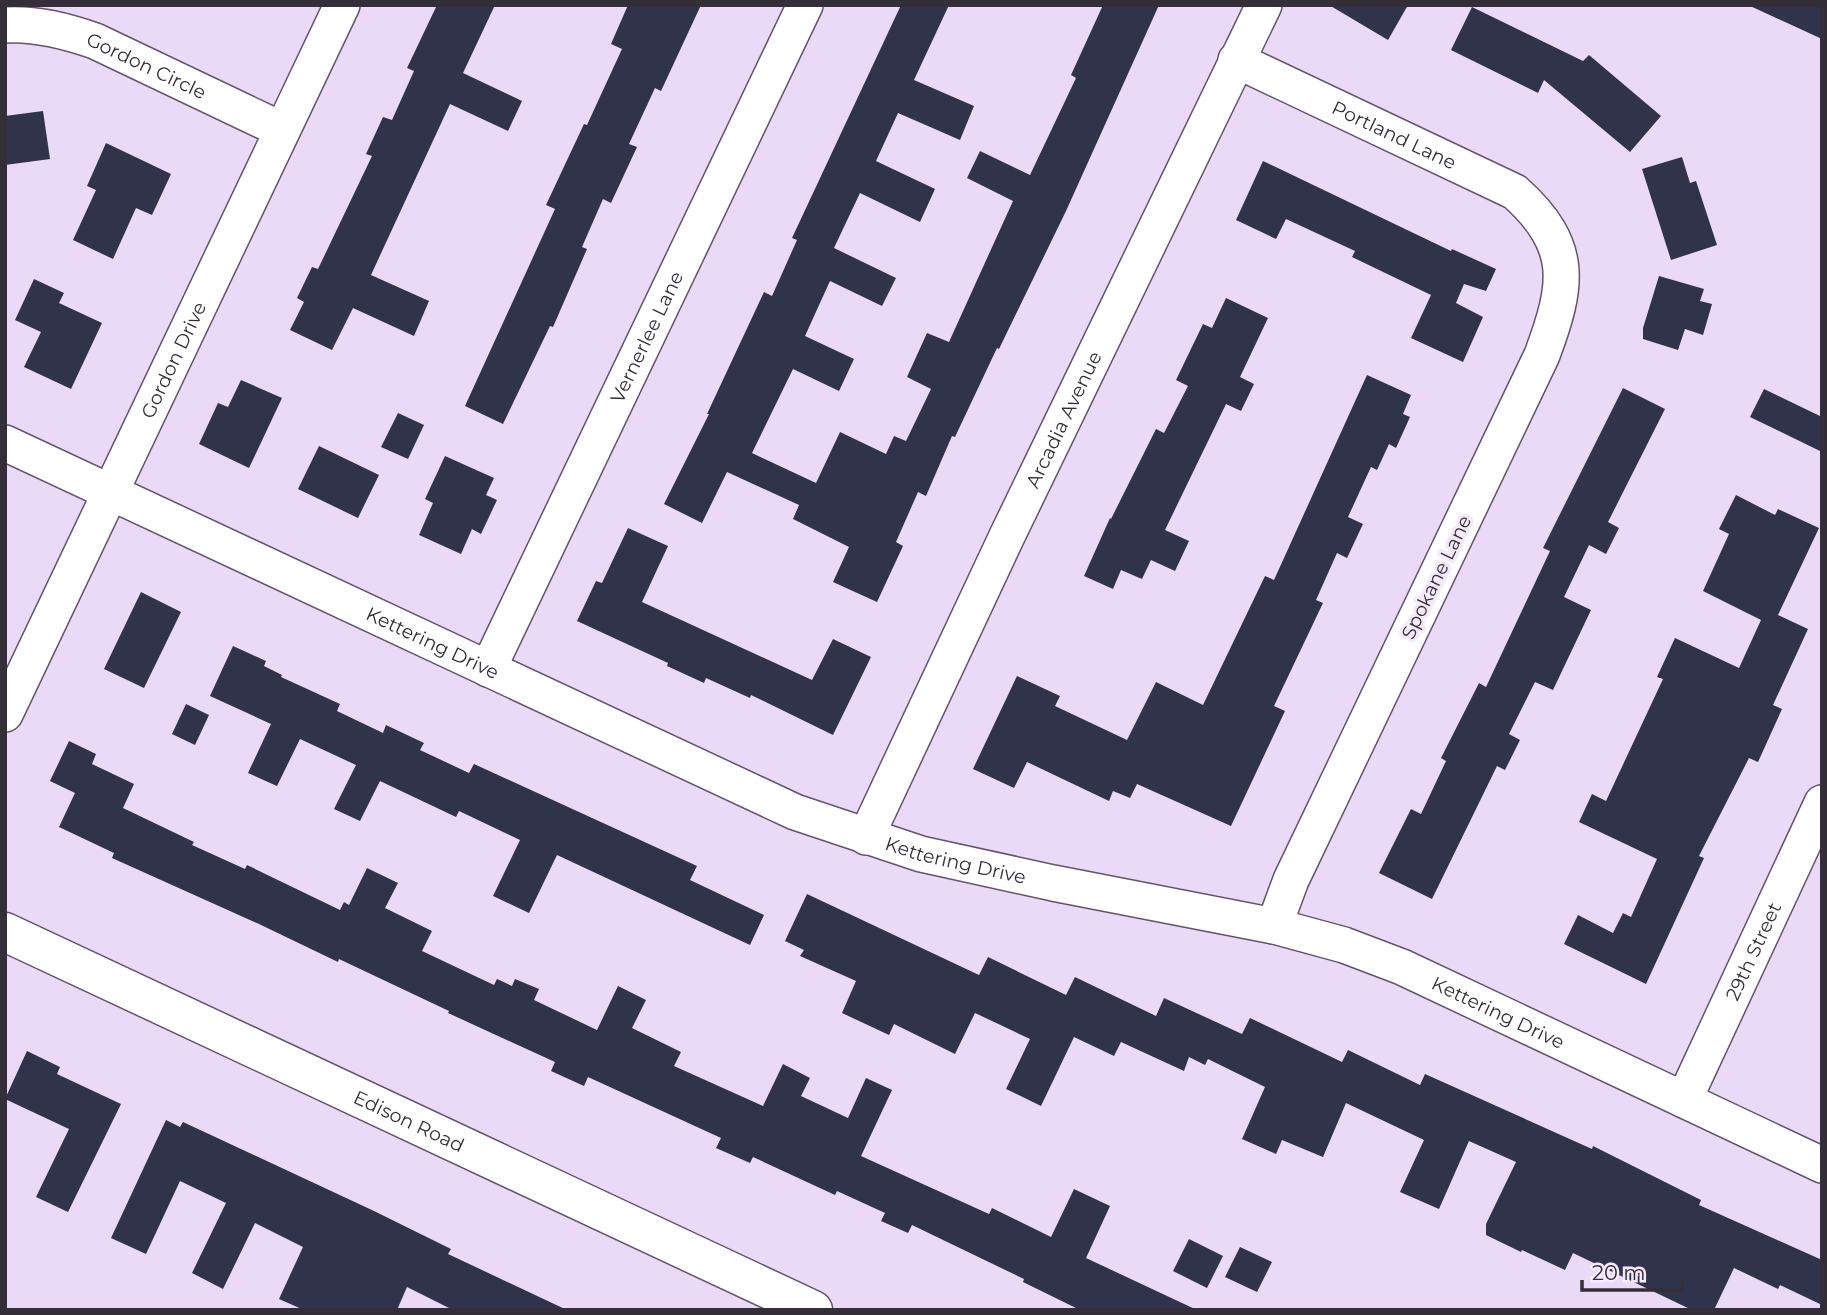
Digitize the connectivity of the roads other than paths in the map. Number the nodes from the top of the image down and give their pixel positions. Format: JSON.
{"nodes":[{"id":1,"x":342,"y":5,"type":"edge"},
{"id":2,"x":805,"y":5,"type":"edge"},
{"id":3,"x":1264,"y":5,"type":"edge"},
{"id":4,"x":5,"y":25,"type":"edge"},
{"id":5,"x":1236,"y":60,"type":"junction"},
{"id":6,"x":282,"y":130,"type":"junction"},
{"id":7,"x":1544,"y":222,"type":"joint"},
{"id":8,"x":5,"y":443,"type":"edge"},
{"id":9,"x":110,"y":494,"type":"junction"},
{"id":10,"x":488,"y":670,"type":"junction"},
{"id":11,"x":5,"y":714,"type":"edge"},
{"id":12,"x":1822,"y":803,"type":"edge"},
{"id":13,"x":866,"y":837,"type":"junction"},
{"id":14,"x":1274,"y":926,"type":"junction"},
{"id":15,"x":5,"y":932,"type":"edge"},
{"id":16,"x":1684,"y":1100,"type":"junction"},
{"id":17,"x":1822,"y":1165,"type":"edge"},
{"id":18,"x":813,"y":1310,"type":"edge"}],
"edges":[{"from":1,"to":6,"type":"street","name":"Gordon Drive"},
{"from":2,"to":10,"type":"street","name":"Vernerlee Lane"},
{"from":3,"to":5,"type":"street","name":"Arcadia Avenue"},
{"from":4,"to":6,"type":"street","name":"Gordon Circle"},
{"from":5,"to":7,"type":"street","name":"Portland Lane"},
{"from":5,"to":13,"type":"street","name":"Arcadia Avenue"},
{"from":6,"to":9,"type":"street","name":"Gordon Drive"},
{"from":7,"to":14,"type":"street","name":"Spokane Lane"},
{"from":8,"to":9,"type":"street"},
{"from":9,"to":10,"type":"street","name":"Kettering Drive"},
{"from":9,"to":11,"type":"street","name":"Gordon Drive"},
{"from":10,"to":13,"type":"street","name":"Kettering Drive"},
{"from":12,"to":16,"type":"street","name":"29th Street"},
{"from":13,"to":14,"type":"street","name":"Kettering Drive"},
{"from":14,"to":16,"type":"street","name":"Kettering Drive"},
{"from":15,"to":18,"type":"main road","name":"Edison Road"},
{"from":16,"to":17,"type":"street","name":"Kettering Drive"}]}
